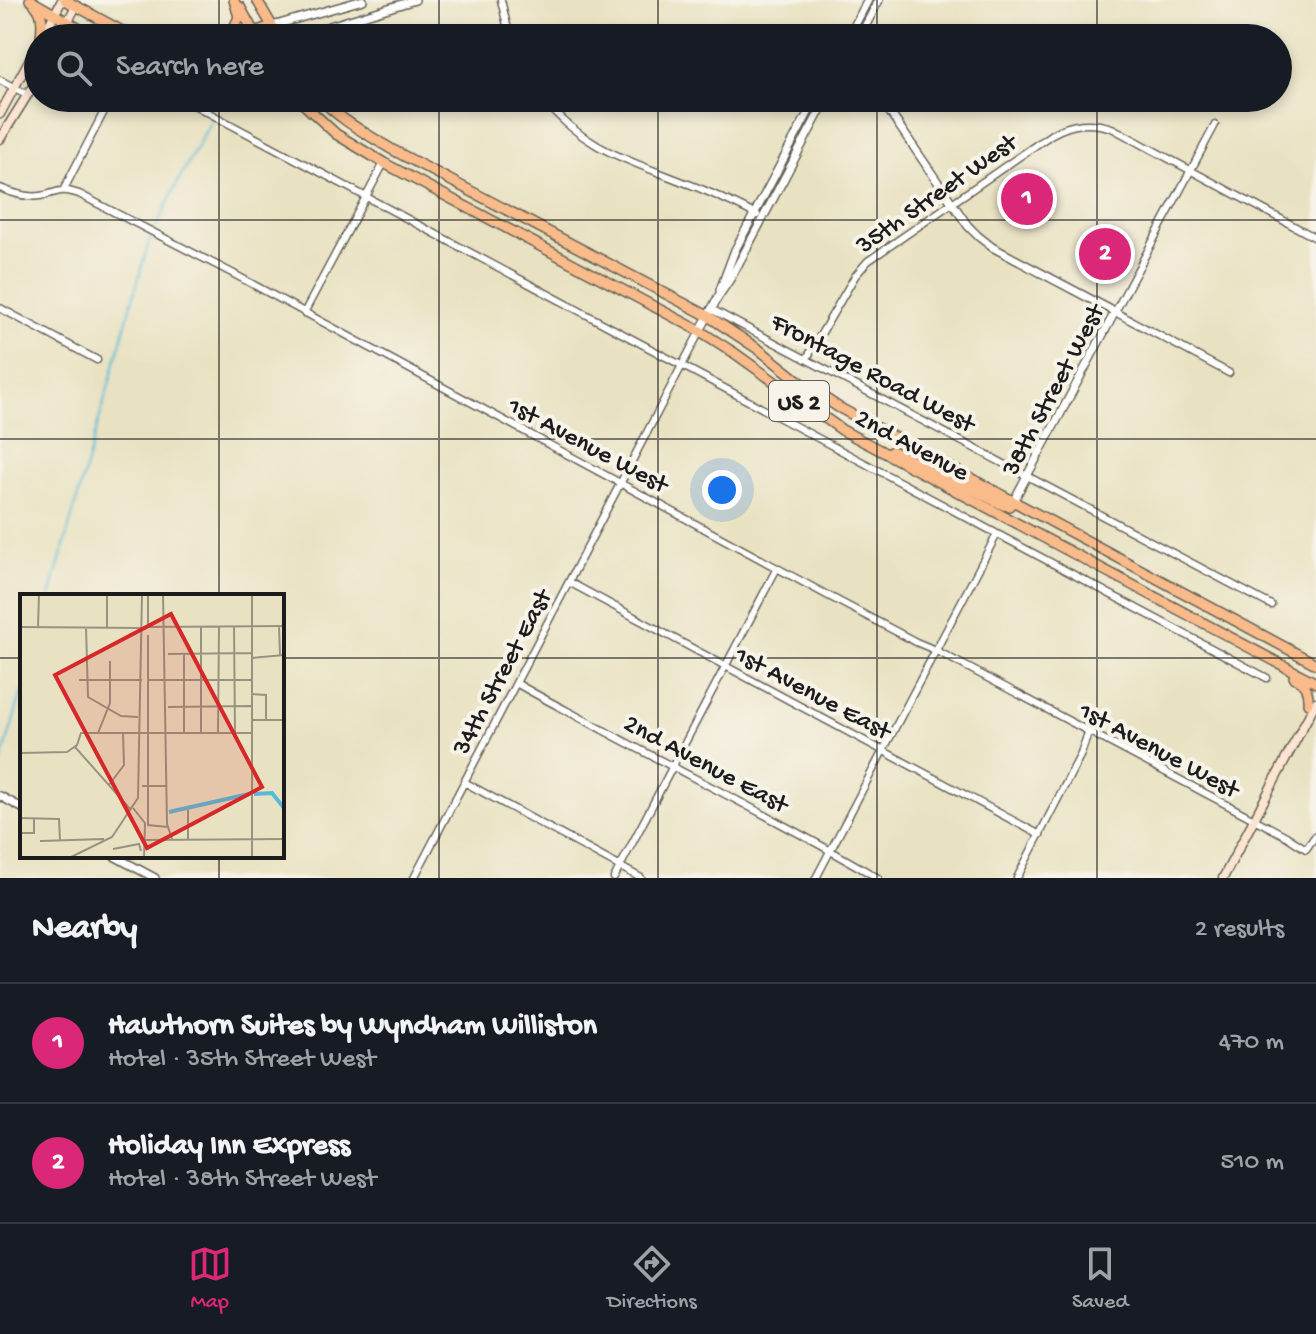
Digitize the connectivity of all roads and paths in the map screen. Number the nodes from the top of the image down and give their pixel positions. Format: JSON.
{"nodes":[{"id":1,"x":30,"y":0,"type":"edge"},
{"id":2,"x":64,"y":0,"type":"edge"},
{"id":3,"x":235,"y":0,"type":"edge"},
{"id":4,"x":257,"y":0,"type":"edge"},
{"id":5,"x":363,"y":0,"type":"edge"},
{"id":6,"x":415,"y":0,"type":"edge"},
{"id":7,"x":501,"y":0,"type":"edge"},
{"id":8,"x":868,"y":0,"type":"edge"},
{"id":9,"x":879,"y":0,"type":"edge"},
{"id":10,"x":76,"y":6,"type":"junction"},
{"id":11,"x":54,"y":14,"type":"junction"},
{"id":12,"x":67,"y":22,"type":"junction"},
{"id":13,"x":42,"y":24,"type":"edge"},
{"id":14,"x":49,"y":24,"type":"edge"},
{"id":15,"x":70,"y":24,"type":"edge"},
{"id":16,"x":109,"y":24,"type":"edge"},
{"id":17,"x":236,"y":24,"type":"edge"},
{"id":18,"x":249,"y":24,"type":"edge"},
{"id":19,"x":271,"y":24,"type":"edge"},
{"id":20,"x":279,"y":24,"type":"edge"},
{"id":21,"x":336,"y":24,"type":"edge"},
{"id":22,"x":507,"y":24,"type":"edge"},
{"id":23,"x":855,"y":24,"type":"edge"},
{"id":24,"x":866,"y":24,"type":"edge"},
{"id":25,"x":24,"y":70,"type":"edge"},
{"id":26,"x":0,"y":80,"type":"edge"},
{"id":27,"x":14,"y":88,"type":"junction"},
{"id":28,"x":24,"y":93,"type":"edge"},
{"id":29,"x":24,"y":101,"type":"edge"},
{"id":30,"x":104,"y":112,"type":"edge"},
{"id":31,"x":207,"y":112,"type":"edge"},
{"id":32,"x":311,"y":112,"type":"edge"},
{"id":33,"x":335,"y":112,"type":"edge"},
{"id":34,"x":555,"y":112,"type":"edge"},
{"id":35,"x":809,"y":112,"type":"edge"},
{"id":36,"x":820,"y":112,"type":"edge"},
{"id":37,"x":890,"y":112,"type":"edge"},
{"id":38,"x":0,"y":114,"type":"edge"},
{"id":39,"x":1215,"y":125,"type":"dead end"},
{"id":40,"x":0,"y":139,"type":"edge"},
{"id":41,"x":384,"y":163,"type":"junction"},
{"id":42,"x":1191,"y":170,"type":"junction"},
{"id":43,"x":0,"y":188,"type":"edge"},
{"id":44,"x":64,"y":189,"type":"junction"},
{"id":45,"x":366,"y":198,"type":"junction"},
{"id":46,"x":952,"y":202,"type":"junction"},
{"id":47,"x":754,"y":214,"type":"junction"},
{"id":48,"x":763,"y":218,"type":"junction"},
{"id":49,"x":1316,"y":238,"type":"edge"},
{"id":50,"x":718,"y":297,"type":"junction"},
{"id":51,"x":0,"y":308,"type":"edge"},
{"id":52,"x":1115,"y":312,"type":"junction"},
{"id":53,"x":304,"y":313,"type":"junction"},
{"id":54,"x":710,"y":313,"type":"junction"},
{"id":55,"x":700,"y":331,"type":"junction"},
{"id":56,"x":807,"y":358,"type":"junction"},
{"id":57,"x":97,"y":360,"type":"dead end"},
{"id":58,"x":682,"y":365,"type":"junction"},
{"id":59,"x":1229,"y":373,"type":"dead end"},
{"id":60,"x":817,"y":413,"type":"junction"},
{"id":61,"x":1028,"y":476,"type":"junction"},
{"id":62,"x":620,"y":482,"type":"junction"},
{"id":63,"x":1013,"y":502,"type":"junction"},
{"id":64,"x":997,"y":534,"type":"junction"},
{"id":65,"x":777,"y":568,"type":"junction"},
{"id":66,"x":569,"y":582,"type":"junction"},
{"id":67,"x":1271,"y":605,"type":"dead end"},
{"id":68,"x":1206,"y":624,"type":"junction"},
{"id":69,"x":935,"y":650,"type":"junction"},
{"id":70,"x":1316,"y":664,"type":"edge"},
{"id":71,"x":725,"y":666,"type":"junction"},
{"id":72,"x":1267,"y":678,"type":"dead end"},
{"id":73,"x":516,"y":683,"type":"junction"},
{"id":74,"x":1316,"y":685,"type":"edge"},
{"id":75,"x":1314,"y":704,"type":"edge"},
{"id":76,"x":1088,"y":733,"type":"junction"},
{"id":77,"x":882,"y":749,"type":"junction"},
{"id":78,"x":672,"y":767,"type":"junction"},
{"id":79,"x":464,"y":782,"type":"junction"},
{"id":80,"x":0,"y":796,"type":"edge"},
{"id":81,"x":20,"y":807,"type":"edge"},
{"id":82,"x":1254,"y":820,"type":"junction"},
{"id":83,"x":1040,"y":835,"type":"junction"},
{"id":84,"x":1316,"y":835,"type":"edge"},
{"id":85,"x":831,"y":850,"type":"junction"},
{"id":86,"x":118,"y":858,"type":"edge"},
{"id":87,"x":620,"y":867,"type":"junction"},
{"id":88,"x":155,"y":878,"type":"edge"},
{"id":89,"x":414,"y":878,"type":"edge"},
{"id":90,"x":614,"y":878,"type":"edge"},
{"id":91,"x":641,"y":878,"type":"edge"},
{"id":92,"x":816,"y":878,"type":"edge"},
{"id":93,"x":878,"y":878,"type":"edge"},
{"id":94,"x":1017,"y":878,"type":"edge"},
{"id":95,"x":1223,"y":878,"type":"edge"}],
"edges":[{"from":1,"to":11,"type":"main road"},
{"from":1,"to":13,"type":"main road"},
{"from":2,"to":10,"type":"main road"},
{"from":2,"to":11,"type":"main road"},
{"from":3,"to":17,"type":"main road"},
{"from":3,"to":18,"type":"main road"},
{"from":4,"to":19,"type":"main road"},
{"from":5,"to":20,"type":"street"},
{"from":6,"to":21,"type":"street"},
{"from":7,"to":22,"type":"street"},
{"from":8,"to":23,"type":"street"},
{"from":9,"to":24,"type":"street"},
{"from":10,"to":12,"type":"main road"},
{"from":10,"to":16,"type":"main road"},
{"from":11,"to":12,"type":"main road"},
{"from":11,"to":14,"type":"main road"},
{"from":12,"to":15,"type":"main road"},
{"from":25,"to":27,"type":"main road"},
{"from":26,"to":27,"type":"street"},
{"from":27,"to":28,"type":"street"},
{"from":27,"to":38,"type":"main road"},
{"from":29,"to":40,"type":"main road"},
{"from":30,"to":44,"type":"street"},
{"from":31,"to":45,"type":"street"},
{"from":32,"to":41,"type":"main road","name":"2nd Avenue","number":"US 2"},
{"from":33,"to":54,"type":"main road","name":"2nd Avenue","number":"US 2"},
{"from":34,"to":47,"type":"street"},
{"from":35,"to":47,"type":"street"},
{"from":36,"to":48,"type":"street"},
{"from":37,"to":46,"type":"street"},
{"from":39,"to":42,"type":"street","name":"38th Street West"},
{"from":41,"to":45,"type":"street"},
{"from":41,"to":55,"type":"main road","name":"2nd Avenue","number":"US 2"},
{"from":42,"to":46,"type":"street","name":"35th Street West"},
{"from":42,"to":49,"type":"street"},
{"from":42,"to":52,"type":"street","name":"38th Street West"},
{"from":43,"to":44,"type":"street"},
{"from":44,"to":53,"type":"street","name":"1st Avenue West"},
{"from":45,"to":53,"type":"street"},
{"from":45,"to":58,"type":"street"},
{"from":46,"to":52,"type":"street"},
{"from":46,"to":56,"type":"street","name":"35th Street West"},
{"from":47,"to":48,"type":"street"},
{"from":47,"to":50,"type":"street"},
{"from":48,"to":50,"type":"street"},
{"from":50,"to":54,"type":"street"},
{"from":51,"to":57,"type":"street"},
{"from":52,"to":59,"type":"street"},
{"from":52,"to":61,"type":"street","name":"38th Street West"},
{"from":53,"to":62,"type":"street","name":"1st Avenue West"},
{"from":54,"to":55,"type":"street"},
{"from":54,"to":56,"type":"street","name":"Frontage Road West"},
{"from":54,"to":63,"type":"main road","name":"2nd Avenue","number":"US 2"},
{"from":55,"to":58,"type":"street","name":"34th Street East"},
{"from":55,"to":60,"type":"main road","name":"2nd Avenue","number":"US 2"},
{"from":56,"to":61,"type":"street","name":"Frontage Road West"},
{"from":58,"to":62,"type":"street","name":"34th Street East"},
{"from":58,"to":64,"type":"street"},
{"from":60,"to":63,"type":"main road"},
{"from":60,"to":68,"type":"main road","name":"2nd Avenue","number":"US 2"},
{"from":61,"to":63,"type":"street","name":"38th Street West"},
{"from":61,"to":67,"type":"street","name":"Frontage Road West"},
{"from":62,"to":65,"type":"street","name":"1st Avenue West"},
{"from":62,"to":66,"type":"street","name":"34th Street East"},
{"from":63,"to":70,"type":"main road","name":"2nd Avenue","number":"US 2"},
{"from":64,"to":69,"type":"street"},
{"from":64,"to":72,"type":"street"},
{"from":65,"to":69,"type":"street","name":"1st Avenue West"},
{"from":65,"to":71,"type":"street"},
{"from":66,"to":71,"type":"street","name":"1st Avenue East"},
{"from":66,"to":73,"type":"street","name":"34th Street East"},
{"from":68,"to":74,"type":"main road","name":"2nd Avenue","number":"US 2"},
{"from":68,"to":75,"type":"main road"},
{"from":69,"to":76,"type":"street","name":"1st Avenue West"},
{"from":69,"to":77,"type":"street"},
{"from":71,"to":77,"type":"street","name":"1st Avenue East"},
{"from":71,"to":78,"type":"street"},
{"from":73,"to":78,"type":"street","name":"2nd Avenue East"},
{"from":73,"to":79,"type":"street","name":"34th Street East"},
{"from":74,"to":75,"type":"main road"},
{"from":75,"to":82,"type":"main road"},
{"from":76,"to":82,"type":"street","name":"1st Avenue West"},
{"from":76,"to":83,"type":"street"},
{"from":77,"to":83,"type":"street","name":"1st Avenue East"},
{"from":77,"to":85,"type":"street"},
{"from":78,"to":85,"type":"street","name":"2nd Avenue East"},
{"from":78,"to":87,"type":"street"},
{"from":79,"to":87,"type":"street"},
{"from":79,"to":89,"type":"street","name":"34th Street East"},
{"from":80,"to":81,"type":"street"},
{"from":82,"to":84,"type":"street","name":"1st Avenue West"},
{"from":82,"to":95,"type":"main road"},
{"from":83,"to":94,"type":"street"},
{"from":85,"to":92,"type":"street"},
{"from":85,"to":93,"type":"street","name":"2nd Avenue East"},
{"from":86,"to":88,"type":"street"},
{"from":87,"to":90,"type":"street"},
{"from":87,"to":91,"type":"street"}]}
